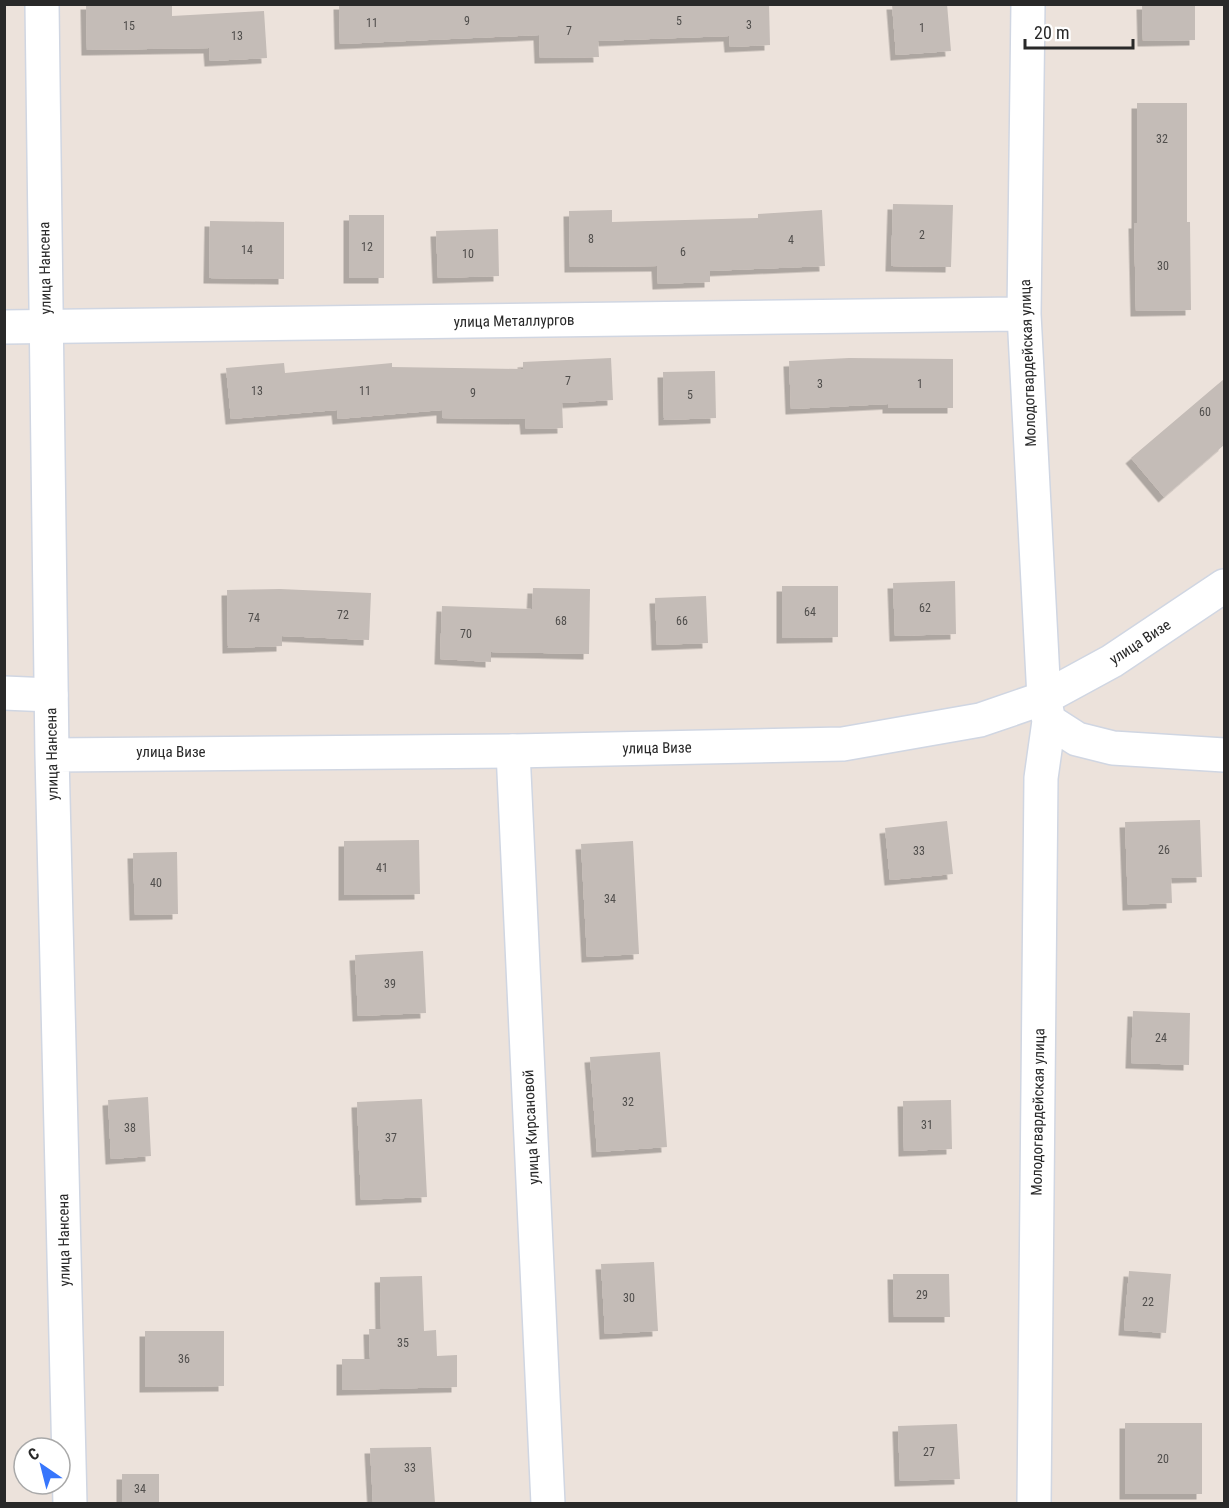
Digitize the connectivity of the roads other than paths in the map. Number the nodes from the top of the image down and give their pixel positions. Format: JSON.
{"nodes":[{"id":1,"x":42,"y":4,"type":"edge"},
{"id":2,"x":1028,"y":4,"type":"edge"},
{"id":3,"x":1024,"y":314,"type":"junction"},
{"id":4,"x":4,"y":327,"type":"edge"},
{"id":5,"x":45,"y":328,"type":"junction"},
{"id":6,"x":1224,"y":586,"type":"edge"},
{"id":7,"x":4,"y":693,"type":"edge"},
{"id":8,"x":51,"y":695,"type":"junction"},
{"id":9,"x":1047,"y":710,"type":"junction"},
{"id":10,"x":513,"y":751,"type":"junction"},
{"id":11,"x":52,"y":755,"type":"junction"},
{"id":12,"x":1224,"y":756,"type":"edge"},
{"id":13,"x":70,"y":1503,"type":"edge"},
{"id":14,"x":548,"y":1503,"type":"edge"},
{"id":15,"x":1034,"y":1503,"type":"edge"}],
"edges":[{"from":1,"to":5,"type":"street","name":"улица Нансена"},
{"from":2,"to":3,"type":"street","name":"Молодогвардейская улица"},
{"from":3,"to":5,"type":"street","name":"улица Металлургов"},
{"from":3,"to":9,"type":"street","name":"Молодогвардейская улица"},
{"from":4,"to":5,"type":"street","name":"улица Металлургов"},
{"from":5,"to":8,"type":"street","name":"улица Нансена"},
{"from":6,"to":9,"type":"street","name":"улица Визе"},
{"from":7,"to":8,"type":"street"},
{"from":8,"to":11,"type":"street","name":"улица Нансена"},
{"from":9,"to":10,"type":"street","name":"улица Визе"},
{"from":9,"to":12,"type":"street"},
{"from":9,"to":15,"type":"street","name":"Молодогвардейская улица"},
{"from":10,"to":11,"type":"street","name":"улица Визе"},
{"from":10,"to":14,"type":"street","name":"улица Кирсановой"},
{"from":11,"to":13,"type":"street","name":"улица Нансена"}]}
